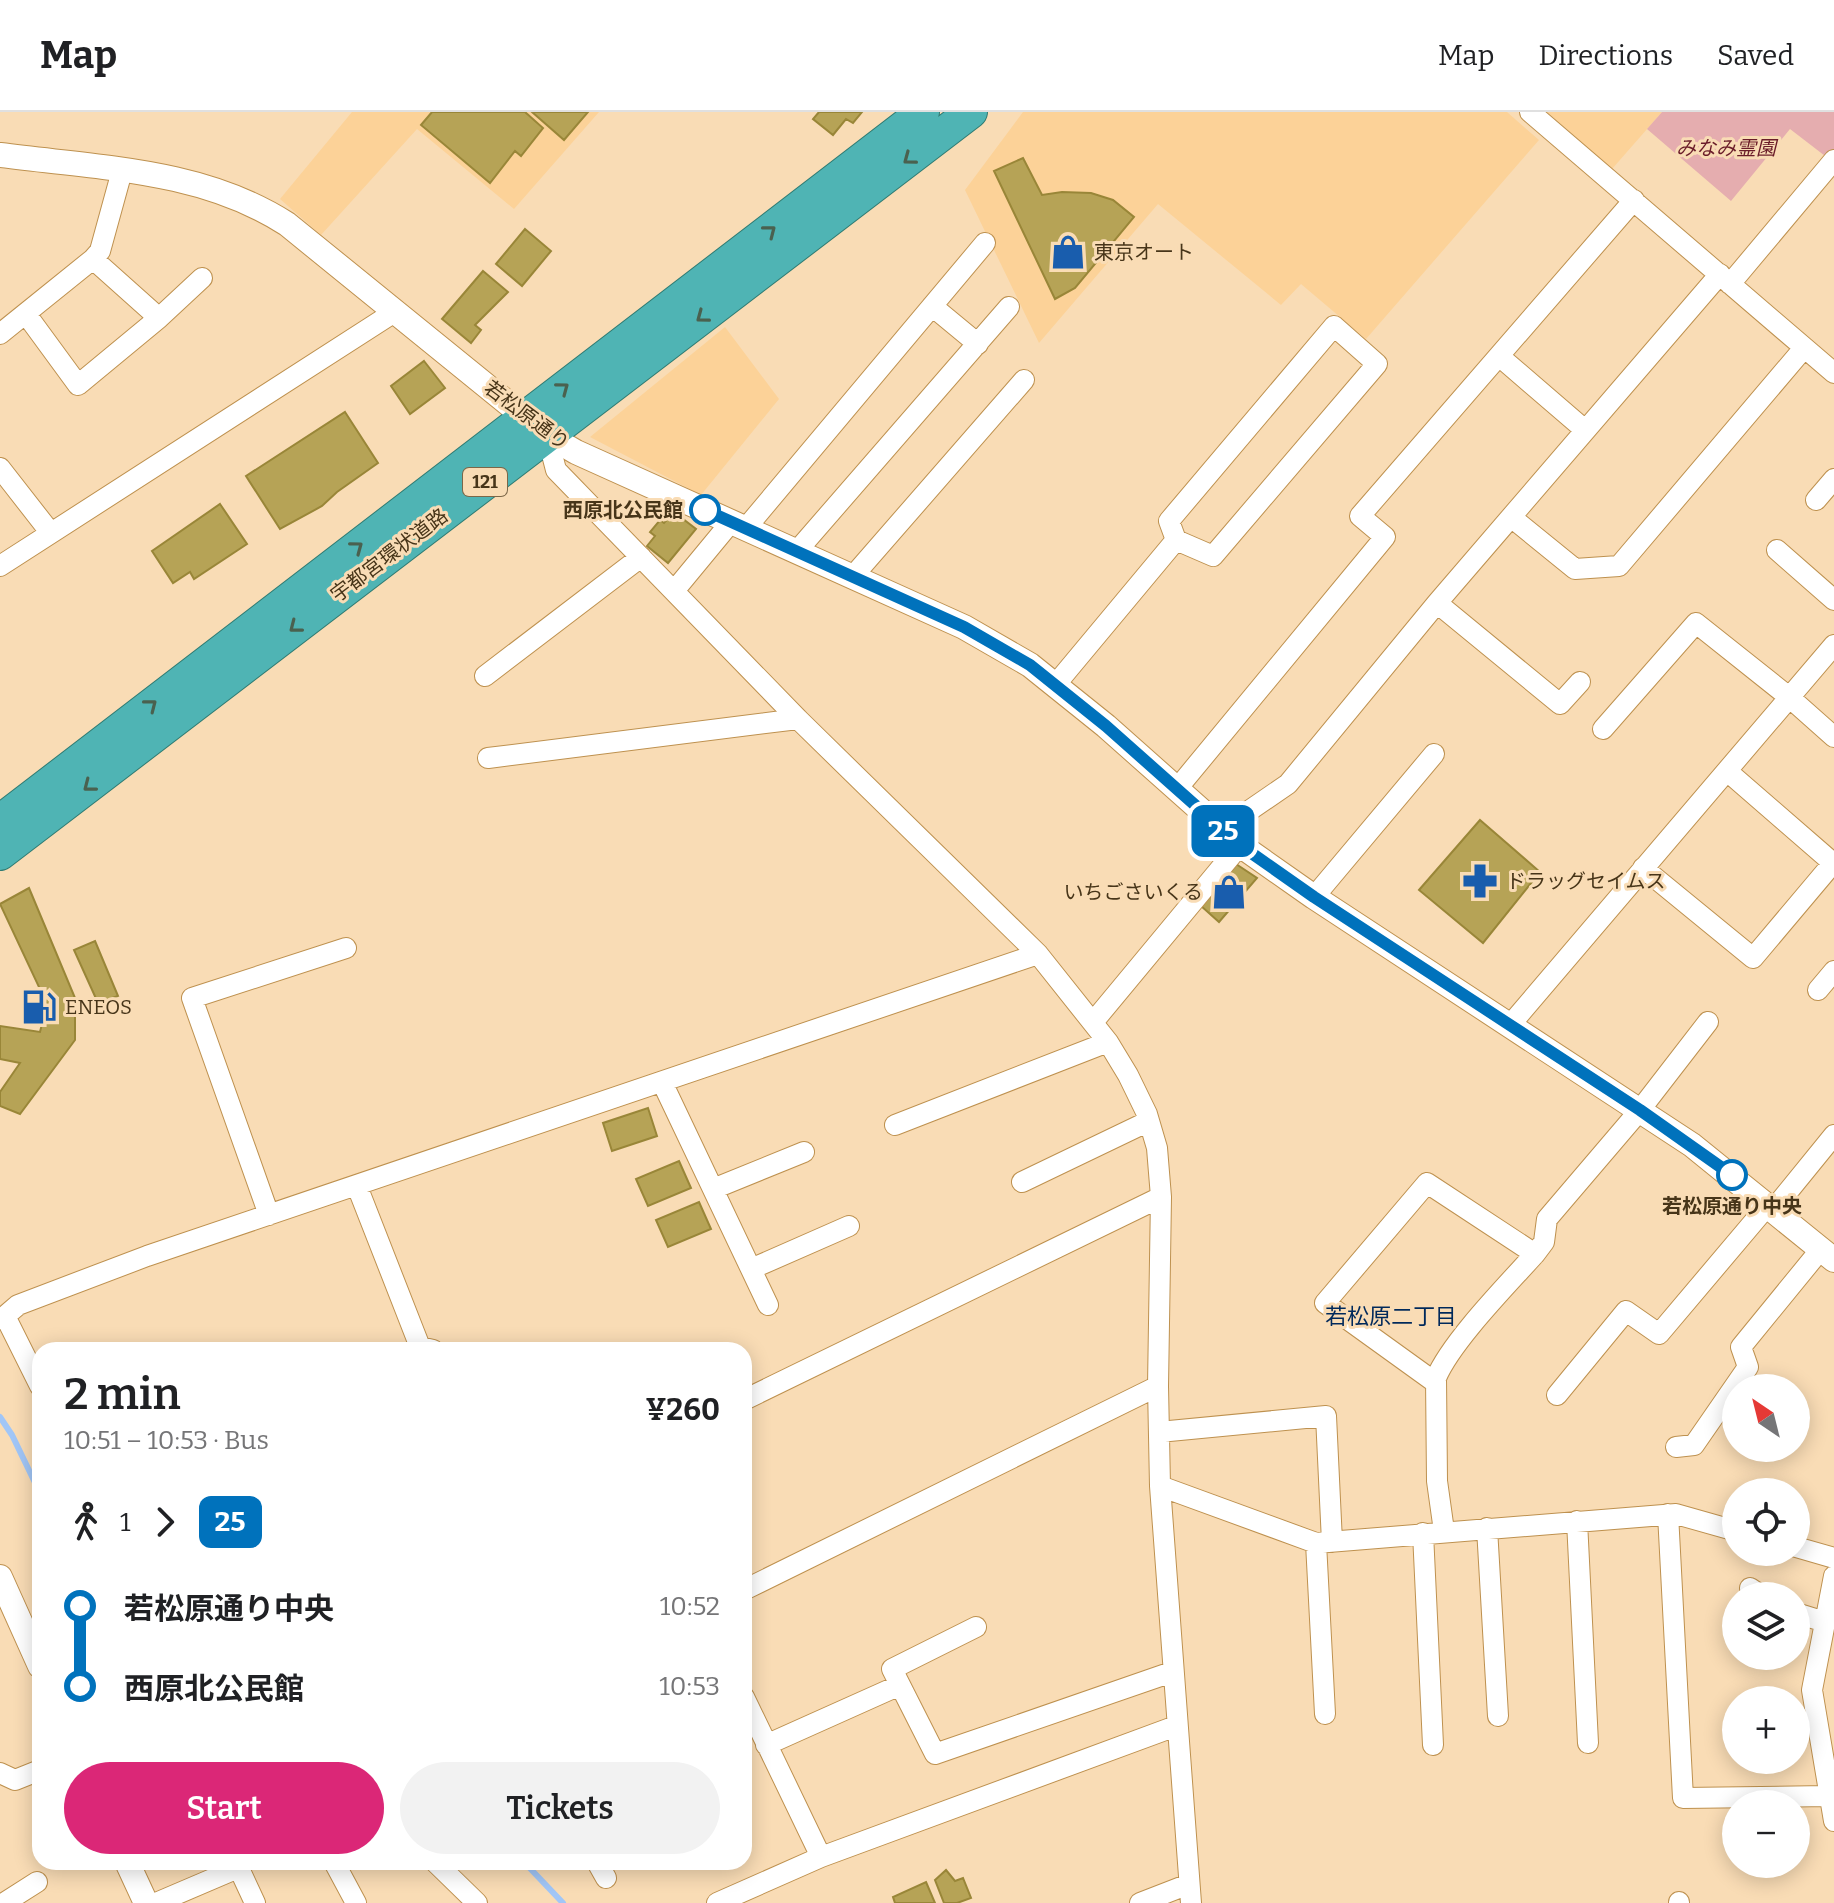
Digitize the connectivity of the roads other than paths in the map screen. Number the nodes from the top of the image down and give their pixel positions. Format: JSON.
{"nodes":[{"id":1,"x":923,"y":112,"type":"edge"},
{"id":2,"x":1530,"y":112,"type":"edge"},
{"id":3,"x":965,"y":114,"type":"edge"},
{"id":4,"x":0,"y":155,"type":"edge"},
{"id":5,"x":1834,"y":160,"type":"edge"},
{"id":6,"x":122,"y":171,"type":"junction"},
{"id":7,"x":1634,"y":200,"type":"junction"},
{"id":8,"x":985,"y":243,"type":"dead end"},
{"id":9,"x":93,"y":259,"type":"junction"},
{"id":10,"x":202,"y":278,"type":"dead end"},
{"id":11,"x":1725,"y":279,"type":"junction"},
{"id":12,"x":932,"y":306,"type":"junction"},
{"id":13,"x":1009,"y":307,"type":"dead end"},
{"id":14,"x":396,"y":311,"type":"junction"},
{"id":15,"x":26,"y":314,"type":"junction"},
{"id":16,"x":159,"y":318,"type":"junction"},
{"id":17,"x":0,"y":334,"type":"edge"},
{"id":18,"x":978,"y":344,"type":"junction"},
{"id":19,"x":1804,"y":348,"type":"junction"},
{"id":20,"x":1499,"y":356,"type":"junction"},
{"id":21,"x":1834,"y":373,"type":"edge"},
{"id":22,"x":1024,"y":380,"type":"dead end"},
{"id":23,"x":537,"y":426,"type":"junction"},
{"id":24,"x":1585,"y":430,"type":"junction"},
{"id":25,"x":0,"y":468,"type":"edge"},
{"id":26,"x":1834,"y":479,"type":"edge"},
{"id":27,"x":1816,"y":500,"type":"dead end"},
{"id":28,"x":1511,"y":517,"type":"junction"},
{"id":29,"x":738,"y":525,"type":"junction"},
{"id":30,"x":50,"y":532,"type":"junction"},
{"id":31,"x":1176,"y":540,"type":"junction"},
{"id":32,"x":1777,"y":550,"type":"dead end"},
{"id":33,"x":797,"y":551,"type":"junction"},
{"id":34,"x":641,"y":557,"type":"junction"},
{"id":35,"x":0,"y":566,"type":"edge"},
{"id":36,"x":854,"y":575,"type":"junction"},
{"id":37,"x":674,"y":591,"type":"junction"},
{"id":38,"x":1834,"y":600,"type":"edge"},
{"id":39,"x":1437,"y":603,"type":"junction"},
{"id":40,"x":1834,"y":645,"type":"edge"},
{"id":41,"x":485,"y":676,"type":"dead end"},
{"id":42,"x":1580,"y":682,"type":"dead end"},
{"id":43,"x":1056,"y":684,"type":"junction"},
{"id":44,"x":1789,"y":697,"type":"junction"},
{"id":45,"x":798,"y":719,"type":"junction"},
{"id":46,"x":1603,"y":729,"type":"dead end"},
{"id":47,"x":1834,"y":737,"type":"edge"},
{"id":48,"x":1434,"y":754,"type":"dead end"},
{"id":49,"x":488,"y":758,"type":"dead end"},
{"id":50,"x":1727,"y":771,"type":"junction"},
{"id":51,"x":1176,"y":790,"type":"junction"},
{"id":52,"x":0,"y":821,"type":"edge"},
{"id":53,"x":1231,"y":837,"type":"junction"},
{"id":54,"x":0,"y":854,"type":"edge"},
{"id":55,"x":1643,"y":868,"type":"junction"},
{"id":56,"x":1314,"y":897,"type":"junction"},
{"id":57,"x":346,"y":948,"type":"dead end"},
{"id":58,"x":1038,"y":954,"type":"junction"},
{"id":59,"x":1834,"y":971,"type":"edge"},
{"id":60,"x":1818,"y":990,"type":"dead end"},
{"id":61,"x":1094,"y":1021,"type":"junction"},
{"id":62,"x":1708,"y":1022,"type":"dead end"},
{"id":63,"x":1511,"y":1024,"type":"junction"},
{"id":64,"x":1108,"y":1042,"type":"junction"},
{"id":65,"x":662,"y":1082,"type":"junction"},
{"id":66,"x":1640,"y":1110,"type":"junction"},
{"id":67,"x":1149,"y":1121,"type":"junction"},
{"id":68,"x":895,"y":1125,"type":"dead end"},
{"id":69,"x":1834,"y":1135,"type":"edge"},
{"id":70,"x":804,"y":1152,"type":"dead end"},
{"id":71,"x":1022,"y":1182,"type":"dead end"},
{"id":72,"x":357,"y":1186,"type":"junction"},
{"id":73,"x":713,"y":1189,"type":"junction"},
{"id":74,"x":1161,"y":1197,"type":"junction"},
{"id":75,"x":1770,"y":1207,"type":"junction"},
{"id":76,"x":269,"y":1215,"type":"junction"},
{"id":77,"x":849,"y":1226,"type":"dead end"},
{"id":78,"x":1535,"y":1254,"type":"junction"},
{"id":79,"x":1827,"y":1254,"type":"edge"},
{"id":80,"x":751,"y":1269,"type":"junction"},
{"id":81,"x":768,"y":1305,"type":"dead end"},
{"id":82,"x":3,"y":1318,"type":"edge"},
{"id":83,"x":418,"y":1342,"type":"edge"},
{"id":84,"x":32,"y":1371,"type":"edge"},
{"id":85,"x":1436,"y":1383,"type":"junction"},
{"id":86,"x":1158,"y":1386,"type":"junction"},
{"id":87,"x":1557,"y":1395,"type":"dead end"},
{"id":88,"x":752,"y":1396,"type":"edge"},
{"id":89,"x":1159,"y":1432,"type":"junction"},
{"id":90,"x":1676,"y":1447,"type":"dead end"},
{"id":91,"x":1160,"y":1486,"type":"junction"},
{"id":92,"x":1668,"y":1514,"type":"junction"},
{"id":93,"x":1577,"y":1521,"type":"junction"},
{"id":94,"x":1722,"y":1527,"type":"edge"},
{"id":95,"x":1487,"y":1528,"type":"junction"},
{"id":96,"x":1444,"y":1531,"type":"junction"},
{"id":97,"x":1423,"y":1533,"type":"junction"},
{"id":98,"x":1324,"y":1542,"type":"junction"},
{"id":99,"x":1810,"y":1551,"type":"edge"},
{"id":100,"x":1834,"y":1558,"type":"edge"},
{"id":101,"x":1834,"y":1576,"type":"edge"},
{"id":102,"x":0,"y":1577,"type":"edge"},
{"id":103,"x":752,"y":1586,"type":"edge"},
{"id":104,"x":1810,"y":1622,"type":"edge"},
{"id":105,"x":976,"y":1627,"type":"dead end"},
{"id":106,"x":32,"y":1633,"type":"edge"},
{"id":107,"x":1827,"y":1634,"type":"edge"},
{"id":108,"x":1172,"y":1672,"type":"junction"},
{"id":109,"x":900,"y":1685,"type":"junction"},
{"id":110,"x":752,"y":1714,"type":"edge"},
{"id":111,"x":1325,"y":1714,"type":"dead end"},
{"id":112,"x":1498,"y":1716,"type":"dead end"},
{"id":113,"x":1176,"y":1726,"type":"junction"},
{"id":114,"x":1588,"y":1743,"type":"dead end"},
{"id":115,"x":766,"y":1745,"type":"junction"},
{"id":116,"x":1433,"y":1745,"type":"dead end"},
{"id":117,"x":0,"y":1773,"type":"edge"},
{"id":118,"x":32,"y":1773,"type":"edge"},
{"id":119,"x":1828,"y":1796,"type":"junction"},
{"id":120,"x":1834,"y":1821,"type":"edge"},
{"id":121,"x":821,"y":1857,"type":"junction"},
{"id":122,"x":131,"y":1870,"type":"edge"},
{"id":123,"x":226,"y":1870,"type":"edge"},
{"id":124,"x":239,"y":1870,"type":"edge"},
{"id":125,"x":338,"y":1870,"type":"edge"},
{"id":126,"x":443,"y":1870,"type":"edge"},
{"id":127,"x":37,"y":1882,"type":"dead end"},
{"id":128,"x":1190,"y":1893,"type":"edge"},
{"id":129,"x":4,"y":1903,"type":"edge"},
{"id":130,"x":146,"y":1903,"type":"edge"},
{"id":131,"x":156,"y":1903,"type":"edge"},
{"id":132,"x":255,"y":1903,"type":"edge"},
{"id":133,"x":356,"y":1903,"type":"edge"},
{"id":134,"x":477,"y":1903,"type":"edge"},
{"id":135,"x":717,"y":1903,"type":"edge"},
{"id":136,"x":1140,"y":1903,"type":"edge"}],
"edges":[{"from":23,"to":1,"type":"highway","name":"宇都宮環状道路","number":"121","one_way":true},
{"from":2,"to":7,"type":"street"},
{"from":3,"to":23,"type":"highway","name":"宇都宮環状道路","number":"121","one_way":true},
{"from":4,"to":6,"type":"street","name":"若松原通り"},
{"from":5,"to":11,"type":"street"},
{"from":6,"to":9,"type":"street"},
{"from":6,"to":14,"type":"street","name":"若松原通り"},
{"from":7,"to":11,"type":"street"},
{"from":7,"to":20,"type":"street"},
{"from":8,"to":12,"type":"street"},
{"from":9,"to":15,"type":"street"},
{"from":9,"to":16,"type":"street"},
{"from":10,"to":16,"type":"street"},
{"from":11,"to":19,"type":"street"},
{"from":11,"to":24,"type":"street"},
{"from":12,"to":18,"type":"street"},
{"from":12,"to":29,"type":"street"},
{"from":13,"to":18,"type":"street"},
{"from":14,"to":23,"type":"street","name":"若松原通り"},
{"from":14,"to":30,"type":"street"},
{"from":15,"to":16,"type":"street"},
{"from":15,"to":17,"type":"street"},
{"from":18,"to":33,"type":"street"},
{"from":19,"to":21,"type":"street"},
{"from":19,"to":28,"type":"street"},
{"from":20,"to":24,"type":"street"},
{"from":20,"to":51,"type":"street"},
{"from":22,"to":36,"type":"street"},
{"from":23,"to":29,"type":"street","name":"若松原通り"},
{"from":23,"to":34,"type":"street"},
{"from":52,"to":23,"type":"highway","name":"宇都宮環状道路","number":"121","one_way":true},
{"from":23,"to":54,"type":"highway","name":"宇都宮環状道路","number":"121","one_way":true},
{"from":24,"to":28,"type":"street"},
{"from":25,"to":30,"type":"street"},
{"from":26,"to":27,"type":"street"},
{"from":28,"to":39,"type":"street"},
{"from":29,"to":33,"type":"street","name":"若松原通り"},
{"from":29,"to":37,"type":"street"},
{"from":30,"to":35,"type":"street"},
{"from":31,"to":31,"type":"street"},
{"from":31,"to":43,"type":"street"},
{"from":32,"to":38,"type":"street"},
{"from":33,"to":36,"type":"street","name":"若松原通り"},
{"from":34,"to":37,"type":"street"},
{"from":34,"to":41,"type":"street"},
{"from":36,"to":43,"type":"street","name":"若松原通り"},
{"from":37,"to":45,"type":"street"},
{"from":39,"to":42,"type":"street"},
{"from":39,"to":53,"type":"street"},
{"from":40,"to":44,"type":"street"},
{"from":43,"to":51,"type":"street","name":"若松原通り"},
{"from":44,"to":46,"type":"street"},
{"from":44,"to":47,"type":"street"},
{"from":44,"to":50,"type":"street"},
{"from":45,"to":49,"type":"street"},
{"from":45,"to":58,"type":"street"},
{"from":48,"to":56,"type":"street"},
{"from":50,"to":55,"type":"street"},
{"from":50,"to":55,"type":"street"},
{"from":51,"to":53,"type":"street","name":"若松原通り"},
{"from":53,"to":56,"type":"street","name":"若松原通り"},
{"from":53,"to":61,"type":"street"},
{"from":55,"to":63,"type":"street"},
{"from":56,"to":63,"type":"street","name":"若松原通り"},
{"from":57,"to":76,"type":"street"},
{"from":58,"to":61,"type":"street"},
{"from":58,"to":65,"type":"street"},
{"from":59,"to":60,"type":"street"},
{"from":61,"to":64,"type":"street"},
{"from":62,"to":66,"type":"street"},
{"from":63,"to":66,"type":"street","name":"若松原通り"},
{"from":64,"to":67,"type":"street"},
{"from":64,"to":68,"type":"street"},
{"from":65,"to":72,"type":"street"},
{"from":65,"to":73,"type":"street"},
{"from":66,"to":75,"type":"street","name":"若松原通り"},
{"from":66,"to":78,"type":"street"},
{"from":67,"to":71,"type":"street"},
{"from":67,"to":74,"type":"street"},
{"from":69,"to":75,"type":"street"},
{"from":70,"to":73,"type":"street"},
{"from":72,"to":76,"type":"street"},
{"from":72,"to":83,"type":"street"},
{"from":73,"to":80,"type":"street"},
{"from":74,"to":86,"type":"street"},
{"from":74,"to":88,"type":"street"},
{"from":75,"to":79,"type":"street","name":"若松原通り"},
{"from":75,"to":87,"type":"street"},
{"from":76,"to":82,"type":"street"},
{"from":77,"to":80,"type":"street"},
{"from":78,"to":85,"type":"street"},
{"from":78,"to":85,"type":"street"},
{"from":79,"to":90,"type":"street"},
{"from":80,"to":81,"type":"street"},
{"from":82,"to":84,"type":"street"},
{"from":85,"to":96,"type":"street"},
{"from":86,"to":89,"type":"street"},
{"from":86,"to":103,"type":"street"},
{"from":89,"to":91,"type":"street"},
{"from":89,"to":98,"type":"street"},
{"from":91,"to":98,"type":"street"},
{"from":91,"to":108,"type":"street"},
{"from":92,"to":93,"type":"street"},
{"from":92,"to":94,"type":"street"},
{"from":92,"to":119,"type":"street"},
{"from":93,"to":95,"type":"street"},
{"from":93,"to":114,"type":"street"},
{"from":95,"to":96,"type":"street"},
{"from":95,"to":112,"type":"street"},
{"from":96,"to":97,"type":"street"},
{"from":97,"to":98,"type":"street"},
{"from":97,"to":116,"type":"street"},
{"from":98,"to":111,"type":"street"},
{"from":99,"to":100,"type":"street"},
{"from":101,"to":107,"type":"street"},
{"from":102,"to":106,"type":"street"},
{"from":104,"to":107,"type":"street"},
{"from":105,"to":109,"type":"street"},
{"from":107,"to":119,"type":"street"},
{"from":108,"to":109,"type":"street"},
{"from":108,"to":113,"type":"street"},
{"from":109,"to":115,"type":"street"},
{"from":110,"to":115,"type":"street"},
{"from":113,"to":121,"type":"street"},
{"from":113,"to":128,"type":"street"},
{"from":115,"to":121,"type":"street"},
{"from":117,"to":118,"type":"street"},
{"from":119,"to":120,"type":"street"},
{"from":121,"to":135,"type":"street"},
{"from":122,"to":130,"type":"street"},
{"from":123,"to":131,"type":"street"},
{"from":124,"to":132,"type":"street"},
{"from":125,"to":133,"type":"street"},
{"from":126,"to":134,"type":"street"},
{"from":127,"to":129,"type":"street"},
{"from":128,"to":136,"type":"street"}]}
